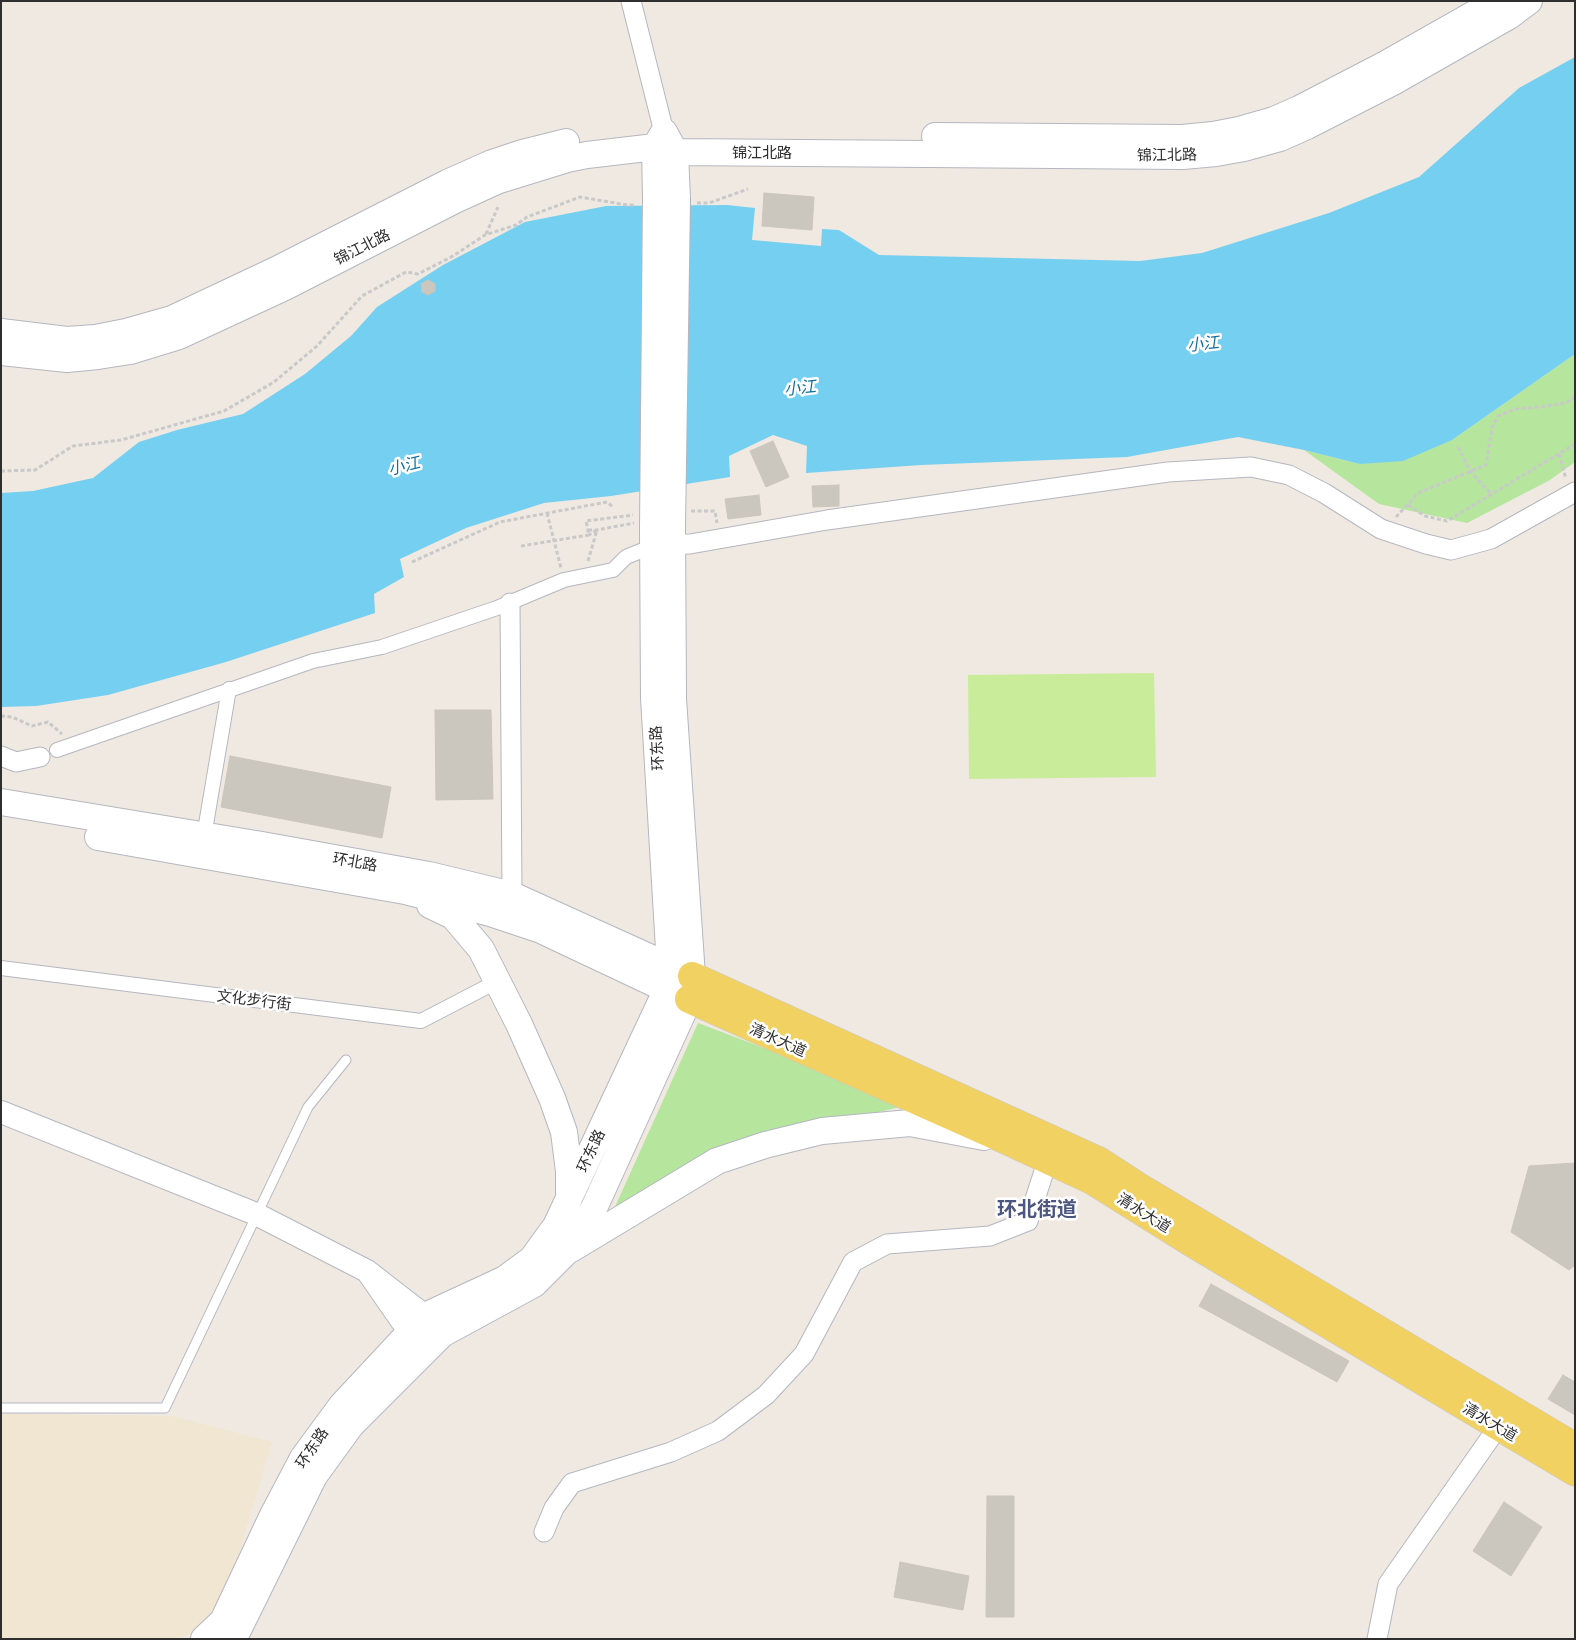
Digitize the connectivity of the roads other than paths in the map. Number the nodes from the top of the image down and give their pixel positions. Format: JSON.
{"nodes":[{"id":1,"x":631,"y":1,"type":"edge"},
{"id":2,"x":1497,"y":1,"type":"edge"},
{"id":3,"x":1529,"y":1,"type":"edge"},
{"id":4,"x":664,"y":144,"type":"junction"},
{"id":5,"x":1,"y":332,"type":"edge"},
{"id":6,"x":1,"y":352,"type":"edge"},
{"id":7,"x":1570,"y":486,"type":"edge"},
{"id":8,"x":659,"y":527,"type":"junction"},
{"id":9,"x":510,"y":603,"type":"junction"},
{"id":10,"x":229,"y":689,"type":"junction"},
{"id":11,"x":48,"y":753,"type":"joint"},
{"id":12,"x":1,"y":756,"type":"edge"},
{"id":13,"x":1,"y":802,"type":"edge"},
{"id":14,"x":1,"y":820,"type":"edge"},
{"id":15,"x":204,"y":836,"type":"junction"},
{"id":16,"x":405,"y":891,"type":"junction"},
{"id":17,"x":512,"y":895,"type":"junction"},
{"id":18,"x":1,"y":968,"type":"edge"},
{"id":19,"x":498,"y":981,"type":"junction"},
{"id":20,"x":680,"y":983,"type":"junction"},
{"id":21,"x":346,"y":1060,"type":"dead end"},
{"id":22,"x":1,"y":1112,"type":"edge"},
{"id":23,"x":1010,"y":1142,"type":"junction"},
{"id":24,"x":1048,"y":1159,"type":"junction"},
{"id":25,"x":569,"y":1198,"type":"junction"},
{"id":26,"x":256,"y":1214,"type":"junction"},
{"id":27,"x":566,"y":1252,"type":"junction"},
{"id":28,"x":426,"y":1333,"type":"junction"},
{"id":29,"x":1,"y":1408,"type":"edge"},
{"id":30,"x":1498,"y":1427,"type":"junction"},
{"id":31,"x":1575,"y":1447,"type":"edge"},
{"id":32,"x":1575,"y":1472,"type":"edge"},
{"id":33,"x":544,"y":1532,"type":"dead end"},
{"id":34,"x":204,"y":1639,"type":"edge"},
{"id":35,"x":230,"y":1639,"type":"edge"},
{"id":36,"x":1377,"y":1639,"type":"edge"}],
"edges":[{"from":1,"to":4,"type":"street"},
{"from":2,"to":4,"type":"main road","name":"锦江北路"},
{"from":3,"to":4,"type":"main road","name":"锦江北路"},
{"from":4,"to":5,"type":"main road","name":"锦江北路"},
{"from":4,"to":6,"type":"main road","name":"锦江北路"},
{"from":4,"to":8,"type":"main road","bridge":true},
{"from":7,"to":8,"type":"street"},
{"from":8,"to":9,"type":"street"},
{"from":8,"to":20,"type":"main road"},
{"from":9,"to":10,"type":"street"},
{"from":9,"to":17,"type":"street"},
{"from":10,"to":11,"type":"street"},
{"from":10,"to":15,"type":"street"},
{"from":11,"to":12,"type":"street"},
{"from":13,"to":15,"type":"main road","name":"环北路"},
{"from":14,"to":16,"type":"main road","name":"环北路"},
{"from":15,"to":17,"type":"main road","name":"环北路"},
{"from":16,"to":19,"type":"main road"},
{"from":16,"to":20,"type":"main road","name":"环北路"},
{"from":17,"to":20,"type":"main road","name":"环北路"},
{"from":18,"to":19,"type":"street","name":"文化步行街"},
{"from":19,"to":25,"type":"main road"},
{"from":20,"to":23,"type":"main road","name":"清水大道"},
{"from":20,"to":25,"type":"main road","name":"环东路"},
{"from":20,"to":27,"type":"main road","name":"环东路"},
{"from":20,"to":31,"type":"main road","name":"清水大道"},
{"from":21,"to":26,"type":"lane"},
{"from":22,"to":26,"type":"street"},
{"from":23,"to":24,"type":"main road","name":"清水大道"},
{"from":23,"to":27,"type":"main road"},
{"from":24,"to":30,"type":"main road","name":"清水大道"},
{"from":24,"to":33,"type":"street"},
{"from":25,"to":28,"type":"main road","name":"环东路"},
{"from":26,"to":28,"type":"street"},
{"from":26,"to":29,"type":"lane"},
{"from":27,"to":28,"type":"main road","name":"环东路"},
{"from":28,"to":34,"type":"main road","name":"环东路"},
{"from":28,"to":35,"type":"main road","name":"环东路"},
{"from":30,"to":32,"type":"main road","name":"清水大道"},
{"from":30,"to":36,"type":"street"}]}
